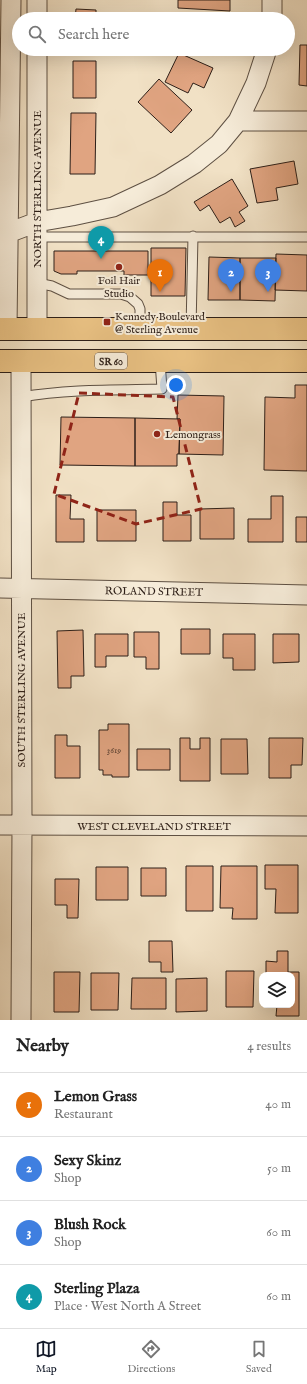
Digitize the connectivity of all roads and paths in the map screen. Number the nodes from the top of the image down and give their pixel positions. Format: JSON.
{"nodes":[{"id":1,"x":10,"y":0,"type":"edge"},
{"id":2,"x":37,"y":0,"type":"edge"},
{"id":3,"x":272,"y":0,"type":"edge"},
{"id":4,"x":13,"y":12,"type":"edge"},
{"id":5,"x":37,"y":12,"type":"edge"},
{"id":6,"x":272,"y":12,"type":"edge"},
{"id":7,"x":21,"y":56,"type":"edge"},
{"id":8,"x":23,"y":56,"type":"edge"},
{"id":9,"x":265,"y":56,"type":"edge"},
{"id":10,"x":238,"y":121,"type":"junction"},
{"id":11,"x":307,"y":121,"type":"edge"},
{"id":12,"x":37,"y":229,"type":"junction"},
{"id":13,"x":4,"y":233,"type":"edge"},
{"id":14,"x":193,"y":236,"type":"junction"},
{"id":15,"x":307,"y":237,"type":"edge"},
{"id":16,"x":37,"y":283,"type":"junction"},
{"id":17,"x":37,"y":329,"type":"junction"},
{"id":18,"x":140,"y":329,"type":"junction"},
{"id":19,"x":185,"y":329,"type":"junction"},
{"id":20,"x":307,"y":329,"type":"edge"},
{"id":21,"x":2,"y":334,"type":"edge"},
{"id":22,"x":10,"y":361,"type":"edge"},
{"id":23,"x":160,"y":361,"type":"junction"},
{"id":24,"x":307,"y":361,"type":"edge"},
{"id":25,"x":21,"y":397,"type":"junction"},
{"id":26,"x":0,"y":588,"type":"edge"},
{"id":27,"x":21,"y":588,"type":"junction"},
{"id":28,"x":307,"y":595,"type":"edge"},
{"id":29,"x":0,"y":825,"type":"edge"},
{"id":30,"x":22,"y":825,"type":"junction"},
{"id":31,"x":307,"y":826,"type":"edge"},
{"id":32,"x":21,"y":1020,"type":"edge"}],
"edges":[{"from":1,"to":4,"type":"street","name":"NORTH STERLING AVENUE"},
{"from":2,"to":5,"type":"street"},
{"from":3,"to":6,"type":"street"},
{"from":7,"to":13,"type":"street","name":"NORTH STERLING AVENUE"},
{"from":8,"to":12,"type":"street","name":"NORTH STERLING AVENUE"},
{"from":9,"to":10,"type":"street"},
{"from":10,"to":11,"type":"street"},
{"from":10,"to":12,"type":"street"},
{"from":12,"to":13,"type":"street"},
{"from":12,"to":14,"type":"lane"},
{"from":12,"to":16,"type":"street","name":"NORTH STERLING AVENUE"},
{"from":13,"to":21,"type":"street","name":"NORTH STERLING AVENUE"},
{"from":14,"to":15,"type":"lane"},
{"from":14,"to":19,"type":"lane"},
{"from":16,"to":17,"type":"street","name":"NORTH STERLING AVENUE"},
{"from":16,"to":18,"type":"lane"},
{"from":17,"to":18,"type":"main road"},
{"from":17,"to":21,"type":"main road"},
{"from":18,"to":19,"type":"main road"},
{"from":19,"to":20,"type":"main road"},
{"from":19,"to":22,"type":"main road"},
{"from":22,"to":23,"type":"main road","number":"SR 60"},
{"from":22,"to":25,"type":"street","name":"SOUTH STERLING AVENUE"},
{"from":23,"to":24,"type":"main road","number":"SR 60"},
{"from":23,"to":25,"type":"lane"},
{"from":25,"to":27,"type":"street","name":"SOUTH STERLING AVENUE"},
{"from":26,"to":27,"type":"street","name":"ROLAND STREET"},
{"from":27,"to":28,"type":"street","name":"ROLAND STREET"},
{"from":27,"to":30,"type":"street","name":"SOUTH STERLING AVENUE"},
{"from":29,"to":30,"type":"street","name":"WEST CLEVELAND STREET"},
{"from":30,"to":31,"type":"street","name":"WEST CLEVELAND STREET"},
{"from":30,"to":32,"type":"street","name":"SOUTH STERLING AVENUE"}]}
